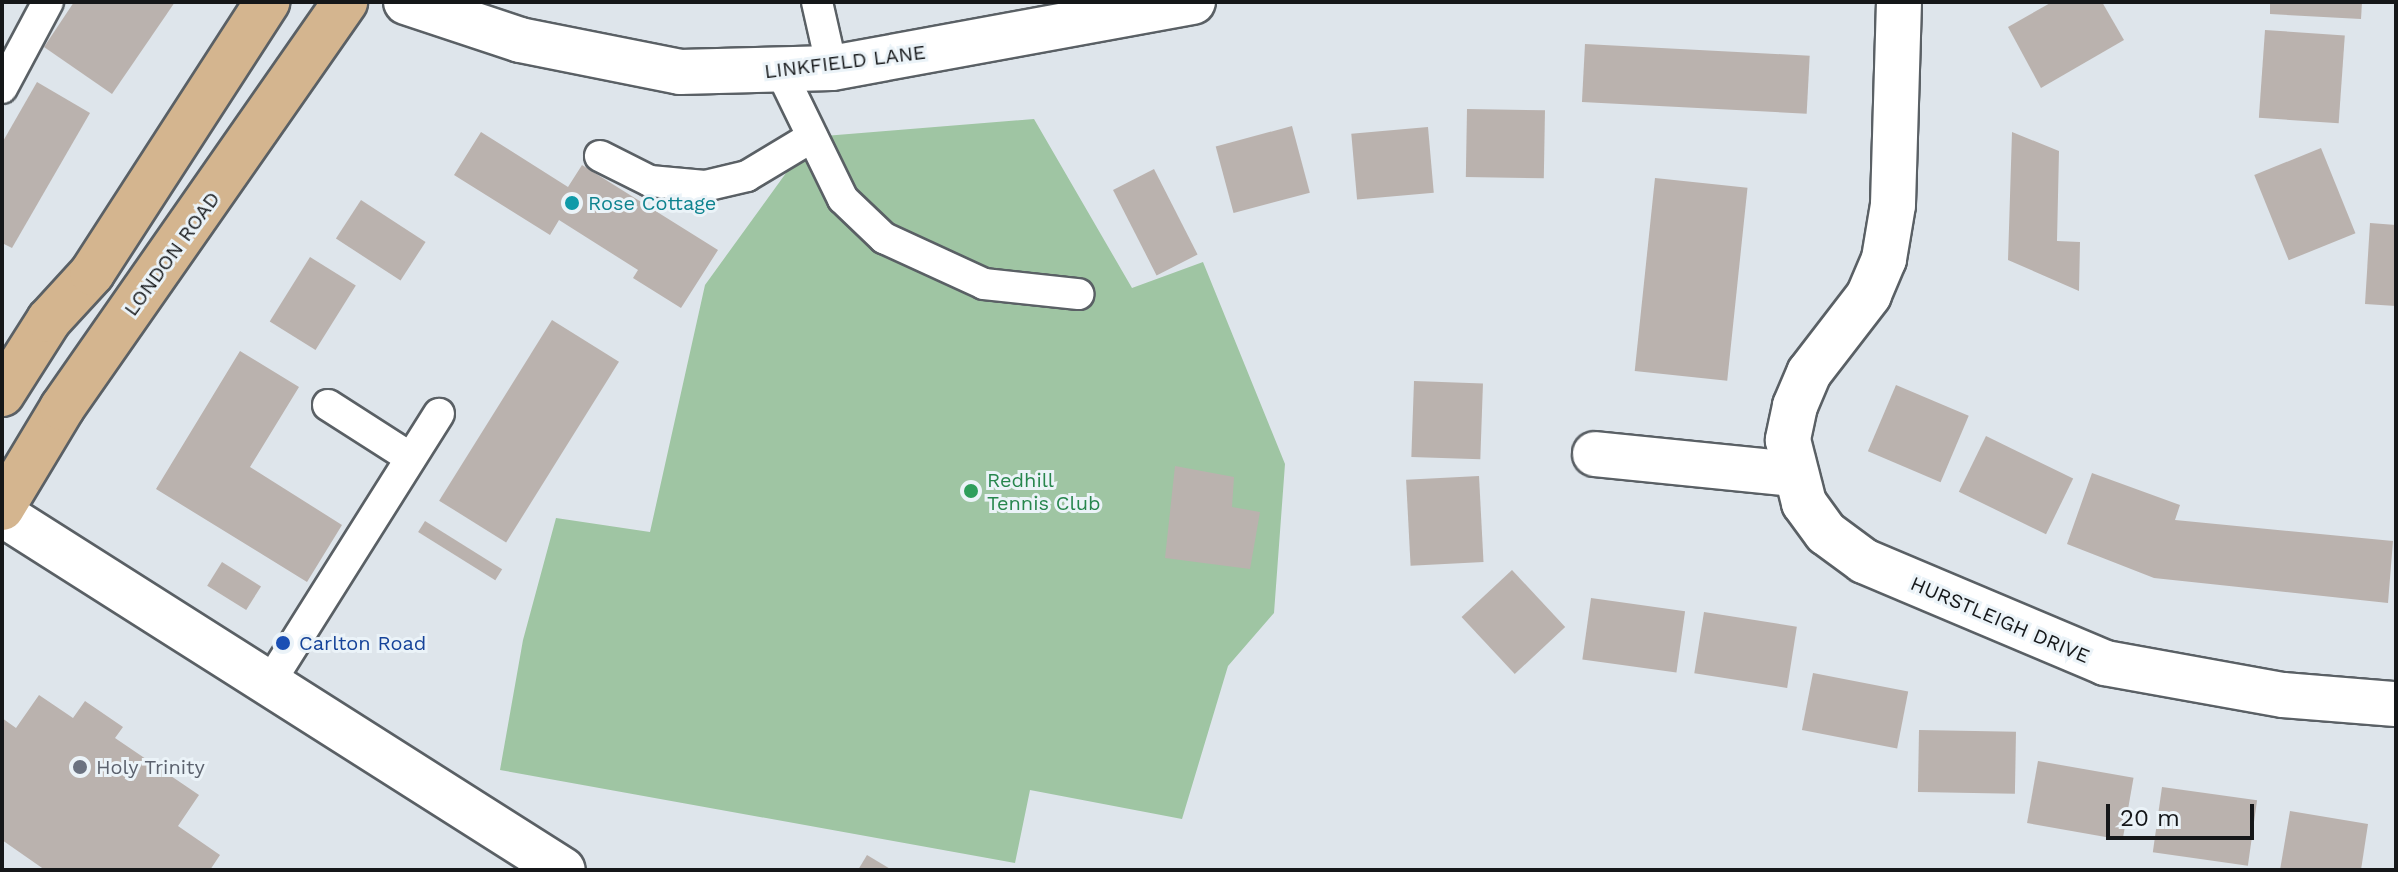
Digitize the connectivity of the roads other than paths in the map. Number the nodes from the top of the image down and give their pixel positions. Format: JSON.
{"nodes":[{"id":1,"x":48,"y":2,"type":"edge"},
{"id":2,"x":267,"y":2,"type":"edge"},
{"id":3,"x":345,"y":2,"type":"edge"},
{"id":4,"x":406,"y":2,"type":"edge"},
{"id":5,"x":817,"y":2,"type":"edge"},
{"id":6,"x":1193,"y":2,"type":"edge"},
{"id":7,"x":1899,"y":2,"type":"edge"},
{"id":8,"x":832,"y":68,"type":"junction"},
{"id":9,"x":781,"y":72,"type":"junction"},
{"id":10,"x":2,"y":88,"type":"edge"},
{"id":11,"x":812,"y":137,"type":"junction"},
{"id":12,"x":600,"y":156,"type":"dead end"},
{"id":13,"x":1078,"y":294,"type":"dead end"},
{"id":14,"x":2,"y":394,"type":"edge"},
{"id":15,"x":328,"y":405,"type":"dead end"},
{"id":16,"x":439,"y":414,"type":"dead end"},
{"id":17,"x":1595,"y":454,"type":"dead end"},
{"id":18,"x":411,"y":458,"type":"junction"},
{"id":19,"x":1792,"y":474,"type":"junction"},
{"id":20,"x":2,"y":511,"type":"edge"},
{"id":21,"x":270,"y":682,"type":"junction"},
{"id":22,"x":2396,"y":704,"type":"edge"},
{"id":23,"x":563,"y":870,"type":"edge"}],
"edges":[{"from":1,"to":10,"type":"lane"},
{"from":2,"to":14,"type":"main road"},
{"from":3,"to":20,"type":"main road","name":"LONDON ROAD"},
{"from":4,"to":9,"type":"street","name":"LINKFIELD LANE"},
{"from":5,"to":8,"type":"lane"},
{"from":6,"to":8,"type":"street","name":"LINKFIELD LANE"},
{"from":7,"to":19,"type":"street","name":"HURSTLEIGH DRIVE"},
{"from":8,"to":9,"type":"street","name":"LINKFIELD LANE"},
{"from":9,"to":11,"type":"lane"},
{"from":11,"to":12,"type":"lane"},
{"from":11,"to":13,"type":"lane"},
{"from":15,"to":18,"type":"lane"},
{"from":16,"to":18,"type":"lane"},
{"from":17,"to":19,"type":"street"},
{"from":18,"to":21,"type":"lane"},
{"from":19,"to":22,"type":"street","name":"HURSTLEIGH DRIVE"},
{"from":20,"to":21,"type":"street"},
{"from":21,"to":23,"type":"street"}]}
